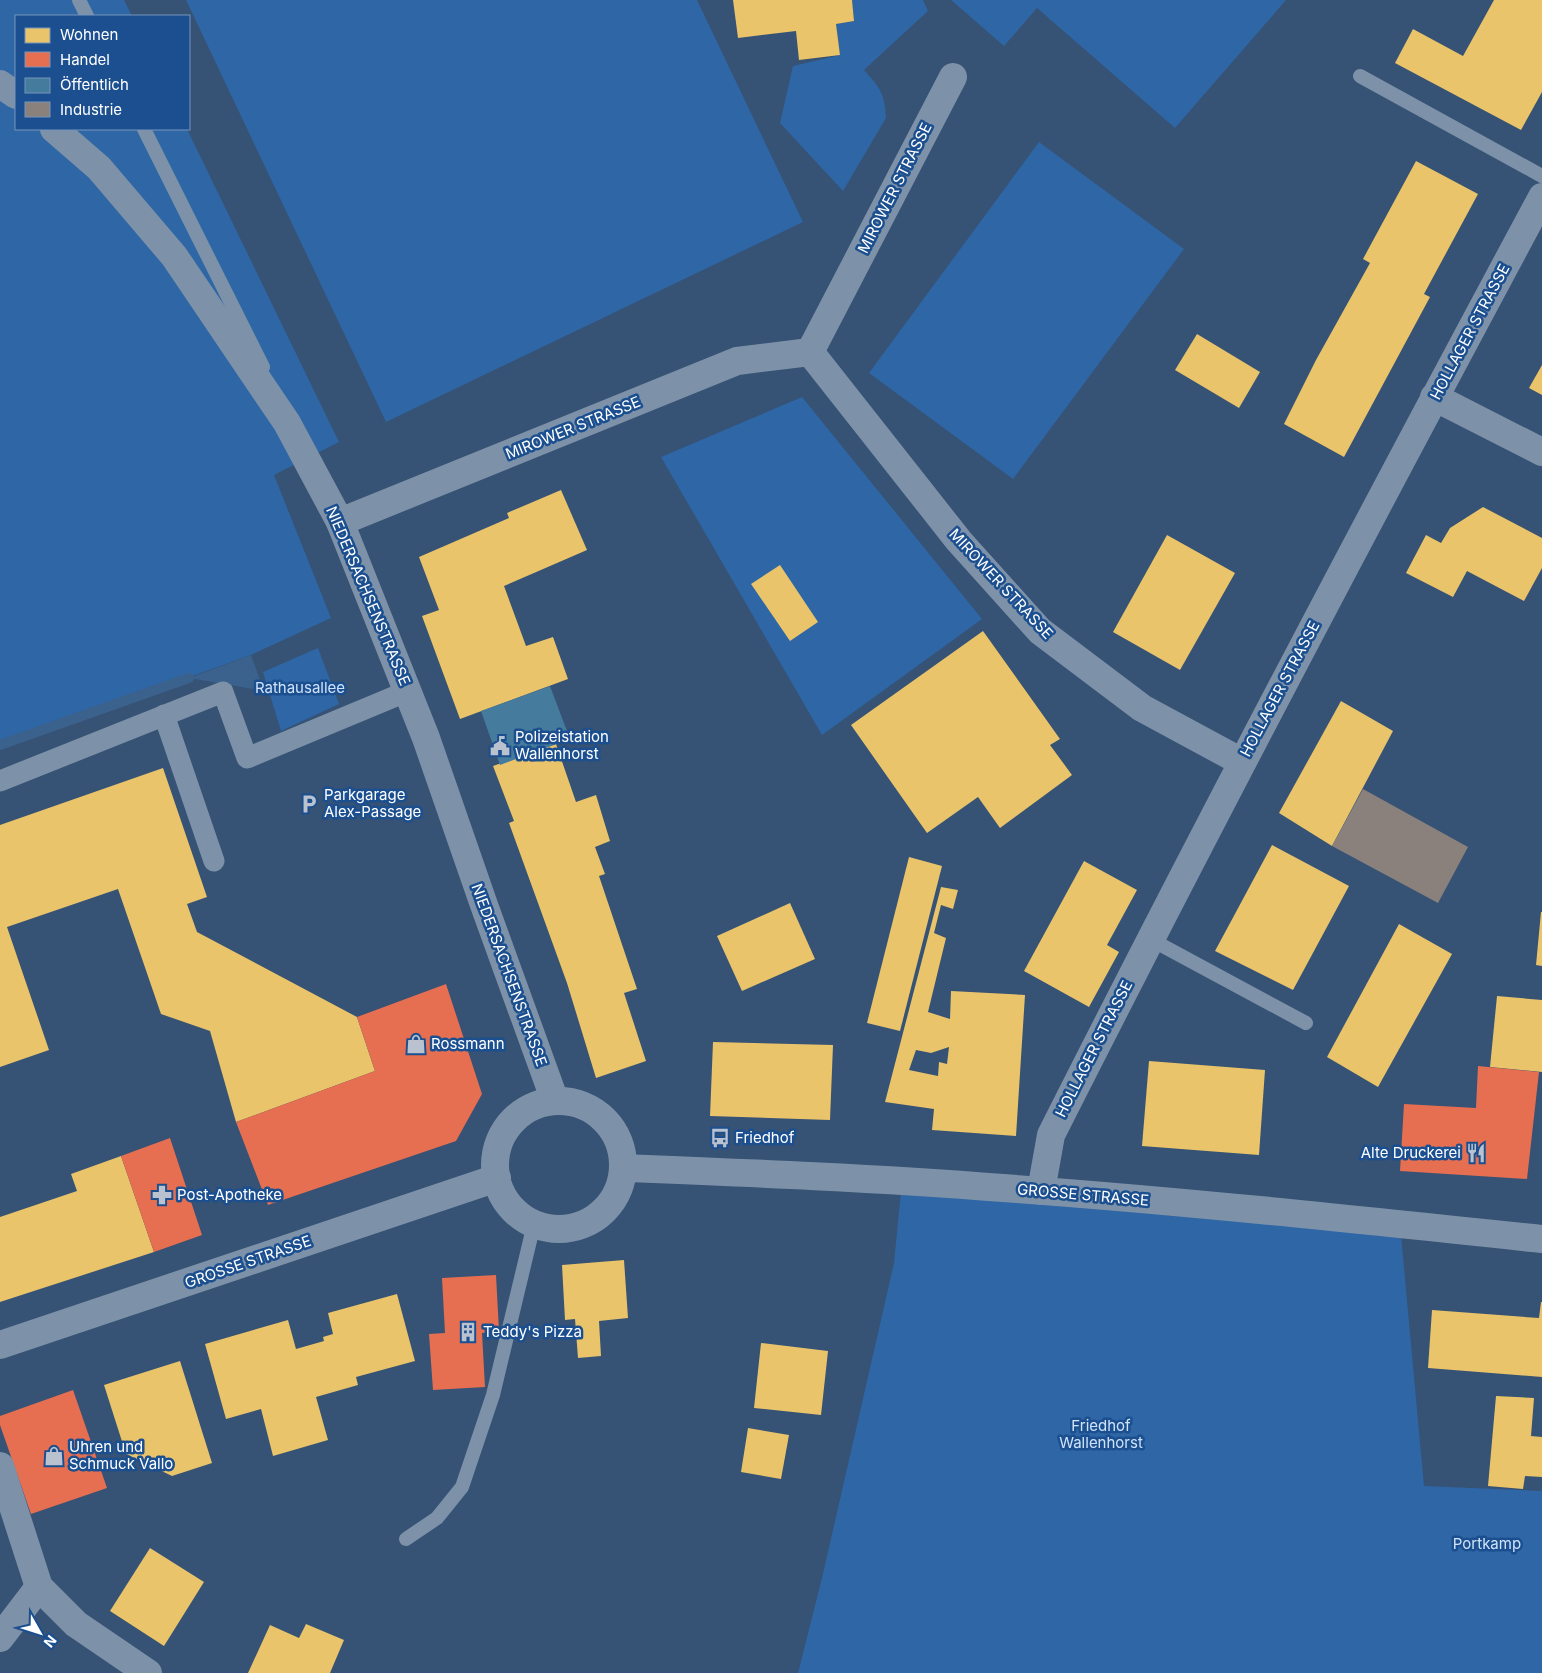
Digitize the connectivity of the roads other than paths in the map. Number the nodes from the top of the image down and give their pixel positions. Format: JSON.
{"nodes":[{"id":1,"x":79,"y":0,"type":"edge"},
{"id":2,"x":86,"y":15,"type":"edge"},
{"id":3,"x":1360,"y":76,"type":"dead end"},
{"id":4,"x":953,"y":77,"type":"dead end"},
{"id":5,"x":0,"y":84,"type":"edge"},
{"id":6,"x":15,"y":94,"type":"edge"},
{"id":7,"x":55,"y":130,"type":"edge"},
{"id":8,"x":144,"y":130,"type":"edge"},
{"id":9,"x":1542,"y":176,"type":"edge"},
{"id":10,"x":1542,"y":197,"type":"edge"},
{"id":11,"x":810,"y":352,"type":"junction"},
{"id":12,"x":1434,"y":397,"type":"junction"},
{"id":13,"x":1542,"y":452,"type":"edge"},
{"id":14,"x":340,"y":522,"type":"junction"},
{"id":15,"x":408,"y":691,"type":"junction"},
{"id":16,"x":164,"y":715,"type":"junction"},
{"id":17,"x":1242,"y":762,"type":"junction"},
{"id":18,"x":0,"y":781,"type":"edge"},
{"id":19,"x":214,"y":861,"type":"dead end"},
{"id":20,"x":1150,"y":939,"type":"junction"},
{"id":21,"x":1306,"y":1023,"type":"dead end"},
{"id":22,"x":555,"y":1101,"type":"junction"},
{"id":23,"x":624,"y":1168,"type":"junction"},
{"id":24,"x":497,"y":1178,"type":"junction"},
{"id":25,"x":1041,"y":1191,"type":"junction"},
{"id":26,"x":534,"y":1224,"type":"junction"},
{"id":27,"x":1542,"y":1239,"type":"edge"},
{"id":28,"x":0,"y":1345,"type":"edge"},
{"id":29,"x":0,"y":1466,"type":"edge"},
{"id":30,"x":406,"y":1540,"type":"dead end"},
{"id":31,"x":39,"y":1587,"type":"junction"},
{"id":32,"x":0,"y":1638,"type":"edge"},
{"id":33,"x":148,"y":1673,"type":"edge"}],
"edges":[{"from":1,"to":2,"type":"lane"},
{"from":3,"to":9,"type":"lane"},
{"from":4,"to":11,"type":"street","name":"MIROWER STRASSE"},
{"from":5,"to":6,"type":"street"},
{"from":7,"to":14,"type":"street","name":"NIEDERSACHSENSTRASSE"},
{"from":8,"to":14,"type":"lane"},
{"from":10,"to":12,"type":"street","name":"HOLLAGER STRASSE"},
{"from":11,"to":14,"type":"street","name":"MIROWER STRASSE"},
{"from":11,"to":17,"type":"street","name":"MIROWER STRASSE"},
{"from":12,"to":13,"type":"street"},
{"from":12,"to":17,"type":"street","name":"HOLLAGER STRASSE"},
{"from":14,"to":15,"type":"street","name":"NIEDERSACHSENSTRASSE"},
{"from":15,"to":16,"type":"street"},
{"from":15,"to":22,"type":"street","name":"NIEDERSACHSENSTRASSE"},
{"from":16,"to":18,"type":"street"},
{"from":16,"to":19,"type":"street"},
{"from":17,"to":20,"type":"street","name":"HOLLAGER STRASSE"},
{"from":20,"to":21,"type":"lane"},
{"from":20,"to":25,"type":"street","name":"HOLLAGER STRASSE"},
{"from":22,"to":23,"type":"street"},
{"from":22,"to":24,"type":"street"},
{"from":23,"to":25,"type":"street","name":"GROSSE STRASSE"},
{"from":23,"to":26,"type":"street"},
{"from":24,"to":26,"type":"street"},
{"from":24,"to":28,"type":"street","name":"GROSSE STRASSE"},
{"from":25,"to":27,"type":"street","name":"GROSSE STRASSE"},
{"from":26,"to":30,"type":"lane"},
{"from":29,"to":31,"type":"street"},
{"from":31,"to":32,"type":"street"},
{"from":31,"to":33,"type":"street"}]}
